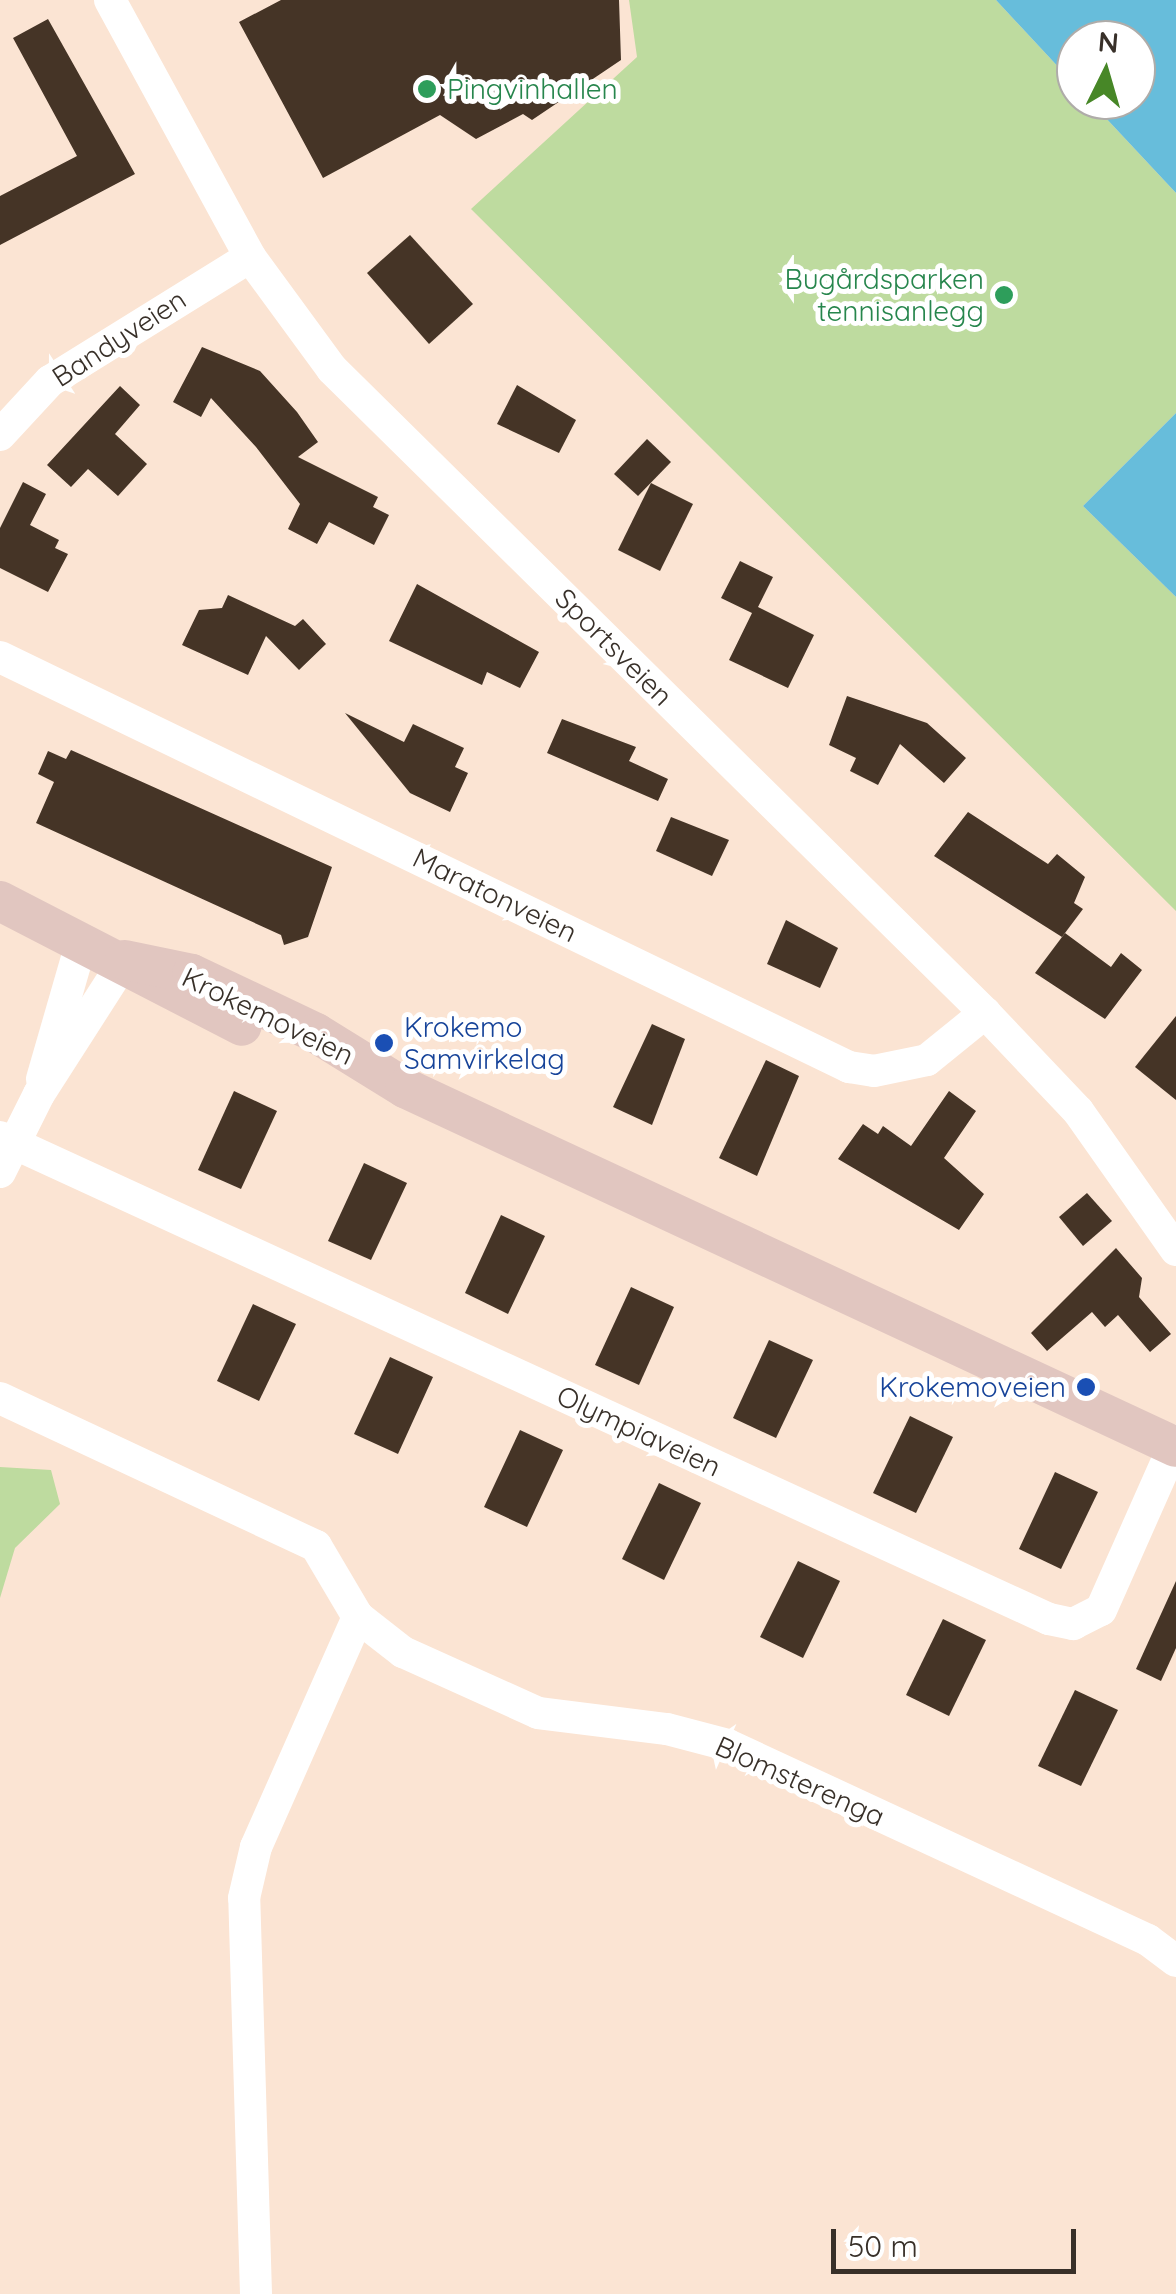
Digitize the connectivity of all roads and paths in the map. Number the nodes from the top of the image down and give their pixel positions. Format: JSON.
{"nodes":[{"id":1,"x":110,"y":0,"type":"edge"},
{"id":2,"x":250,"y":257,"type":"junction"},
{"id":3,"x":0,"y":435,"type":"edge"},
{"id":4,"x":0,"y":657,"type":"edge"},
{"id":5,"x":0,"y":901,"type":"edge"},
{"id":6,"x":82,"y":940,"type":"junction"},
{"id":7,"x":126,"y":960,"type":"junction"},
{"id":8,"x":985,"y":1013,"type":"junction"},
{"id":9,"x":39,"y":1094,"type":"junction"},
{"id":10,"x":5,"y":1151,"type":"edge"},
{"id":11,"x":1176,"y":1250,"type":"edge"},
{"id":12,"x":0,"y":1398,"type":"edge"},
{"id":13,"x":1175,"y":1445,"type":"edge"},
{"id":14,"x":358,"y":1617,"type":"junction"},
{"id":15,"x":1176,"y":1961,"type":"edge"},
{"id":16,"x":256,"y":2294,"type":"edge"}],
"edges":[{"from":1,"to":2,"type":"street","name":"Sportsveien"},
{"from":2,"to":3,"type":"street","name":"Bandyveien"},
{"from":2,"to":8,"type":"street","name":"Sportsveien"},
{"from":4,"to":8,"type":"street","name":"Maratonveien"},
{"from":5,"to":6,"type":"main road","name":"Krokemoveien"},
{"from":6,"to":7,"type":"main road","name":"Krokemoveien"},
{"from":6,"to":9,"type":"street","name":"Olympiaveien"},
{"from":7,"to":9,"type":"street","name":"Olympiaveien"},
{"from":7,"to":13,"type":"main road","name":"Krokemoveien"},
{"from":8,"to":11,"type":"street","name":"Sportsveien"},
{"from":9,"to":10,"type":"street","name":"Olympiaveien"},
{"from":10,"to":13,"type":"street","name":"Olympiaveien"},
{"from":12,"to":14,"type":"street","name":"Blomsterenga"},
{"from":14,"to":15,"type":"street","name":"Blomsterenga"},
{"from":14,"to":16,"type":"street"}]}
